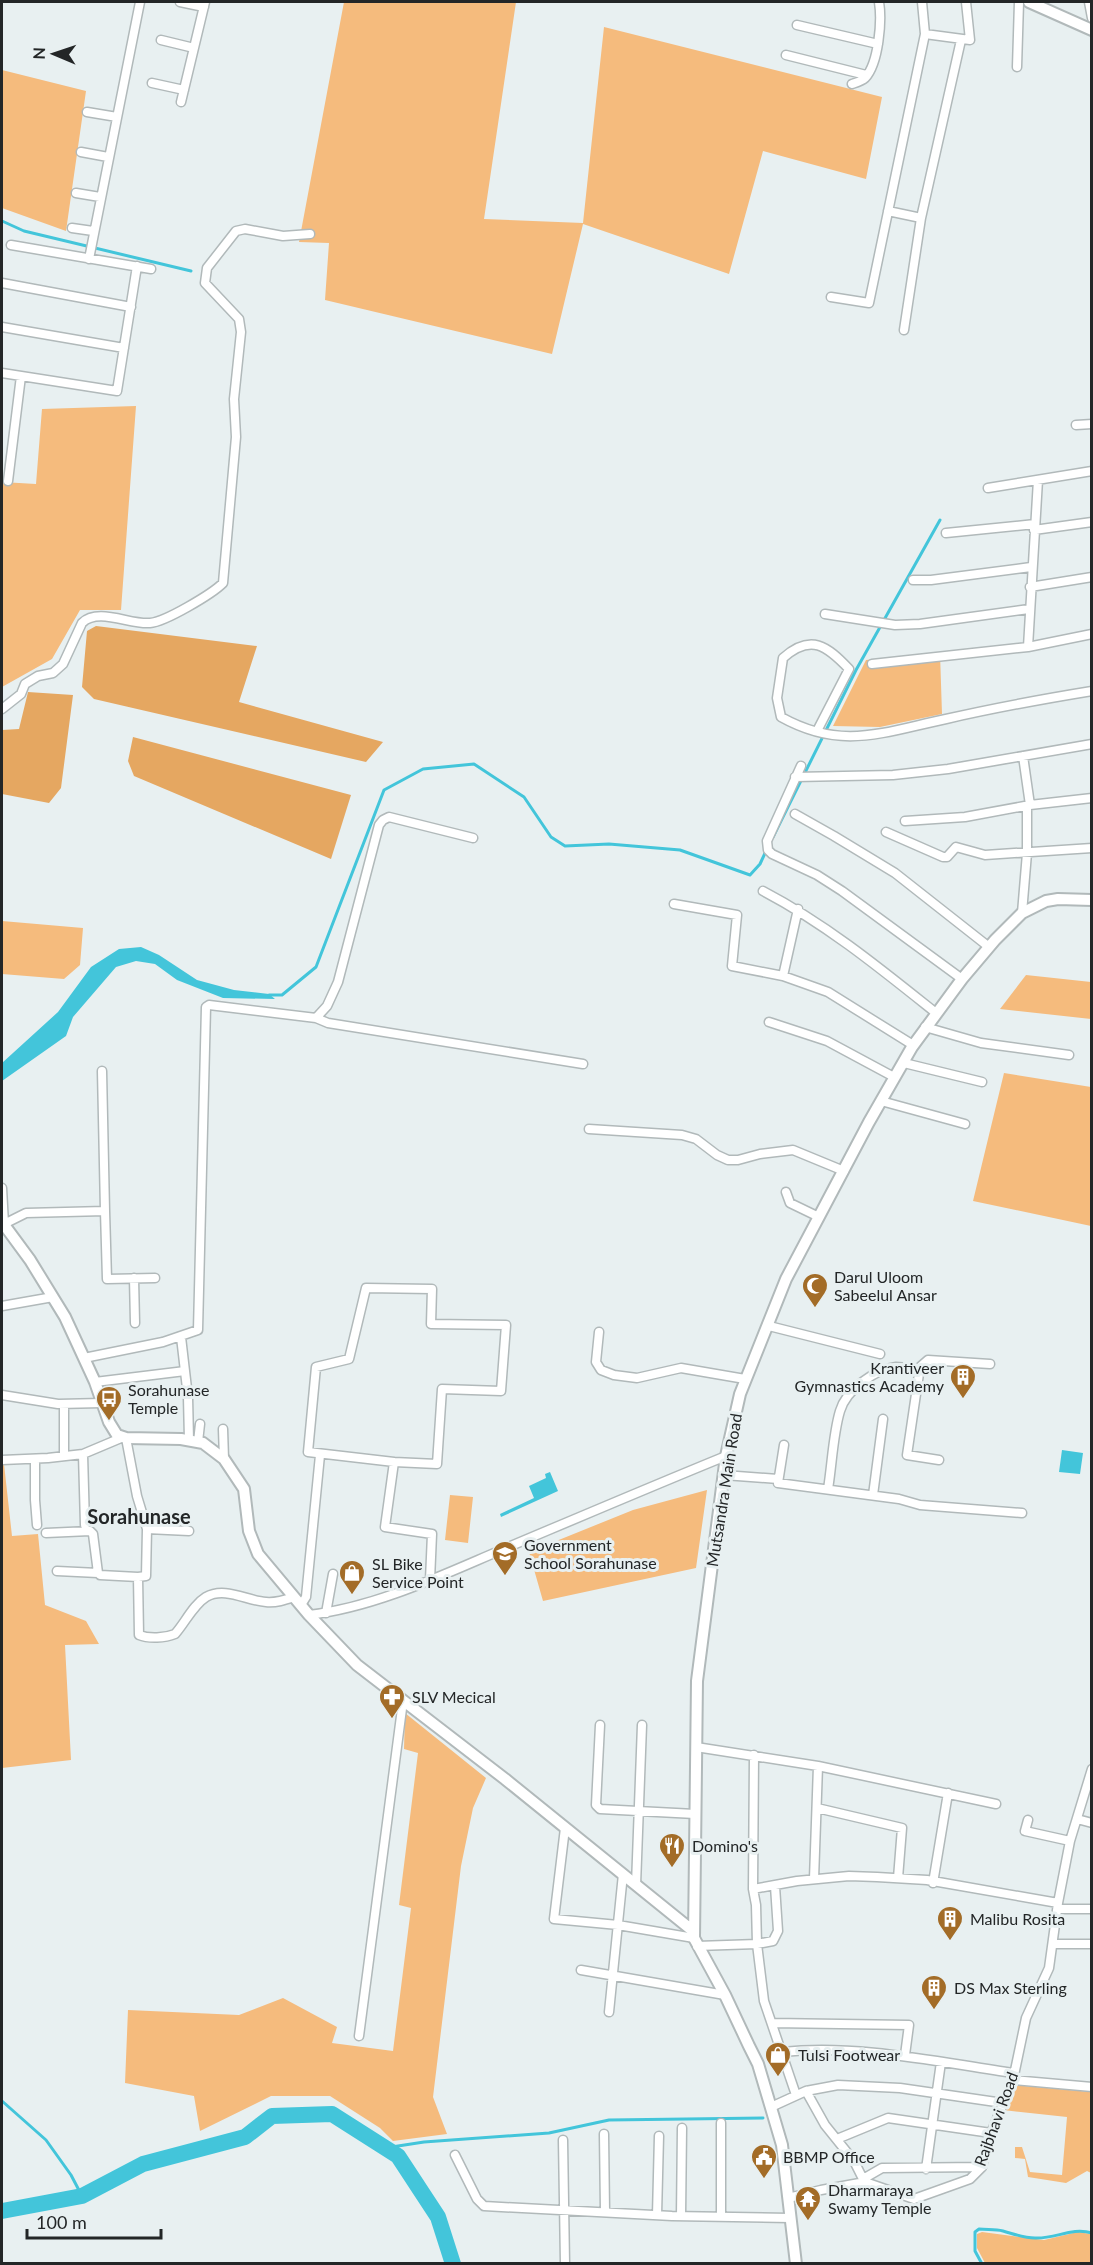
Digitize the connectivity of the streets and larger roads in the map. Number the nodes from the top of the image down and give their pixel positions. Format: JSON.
{"nodes":[{"id":1,"x":140,"y":2,"type":"edge"},
{"id":2,"x":180,"y":2,"type":"edge"},
{"id":3,"x":879,"y":2,"type":"edge"},
{"id":4,"x":922,"y":2,"type":"edge"},
{"id":5,"x":966,"y":2,"type":"edge"},
{"id":6,"x":1018,"y":2,"type":"edge"},
{"id":7,"x":1029,"y":2,"type":"edge"},
{"id":8,"x":1089,"y":2,"type":"edge"},
{"id":9,"x":204,"y":4,"type":"edge"},
{"id":10,"x":1052,"y":7,"type":"edge"},
{"id":11,"x":1092,"y":18,"type":"edge"},
{"id":12,"x":797,"y":25,"type":"dead end"},
{"id":13,"x":1092,"y":30,"type":"edge"},
{"id":14,"x":925,"y":34,"type":"junction"},
{"id":15,"x":161,"y":40,"type":"dead end"},
{"id":16,"x":961,"y":40,"type":"junction"},
{"id":17,"x":878,"y":44,"type":"junction"},
{"id":18,"x":194,"y":48,"type":"junction"},
{"id":19,"x":786,"y":55,"type":"dead end"},
{"id":20,"x":1017,"y":67,"type":"dead end"},
{"id":21,"x":866,"y":75,"type":"junction"},
{"id":22,"x":152,"y":83,"type":"dead end"},
{"id":23,"x":852,"y":84,"type":"dead end"},
{"id":24,"x":184,"y":90,"type":"junction"},
{"id":25,"x":181,"y":102,"type":"dead end"},
{"id":26,"x":87,"y":112,"type":"dead end"},
{"id":27,"x":117,"y":117,"type":"junction"},
{"id":28,"x":81,"y":153,"type":"dead end"},
{"id":29,"x":108,"y":157,"type":"junction"},
{"id":30,"x":76,"y":194,"type":"dead end"},
{"id":31,"x":100,"y":197,"type":"junction"},
{"id":32,"x":888,"y":211,"type":"junction"},
{"id":33,"x":921,"y":218,"type":"junction"},
{"id":34,"x":72,"y":228,"type":"dead end"},
{"id":35,"x":93,"y":231,"type":"junction"},
{"id":36,"x":310,"y":234,"type":"dead end"},
{"id":37,"x":11,"y":245,"type":"dead end"},
{"id":38,"x":89,"y":259,"type":"junction"},
{"id":39,"x":137,"y":266,"type":"junction"},
{"id":40,"x":151,"y":269,"type":"dead end"},
{"id":41,"x":2,"y":284,"type":"edge"},
{"id":42,"x":831,"y":297,"type":"dead end"},
{"id":43,"x":131,"y":307,"type":"junction"},
{"id":44,"x":2,"y":327,"type":"edge"},
{"id":45,"x":904,"y":330,"type":"dead end"},
{"id":46,"x":124,"y":348,"type":"junction"},
{"id":47,"x":2,"y":373,"type":"edge"},
{"id":48,"x":21,"y":376,"type":"junction"},
{"id":49,"x":1092,"y":424,"type":"edge"},
{"id":50,"x":1076,"y":425,"type":"dead end"},
{"id":51,"x":1092,"y":471,"type":"edge"},
{"id":52,"x":1038,"y":480,"type":"junction"},
{"id":53,"x":8,"y":481,"type":"dead end"},
{"id":54,"x":988,"y":488,"type":"dead end"},
{"id":55,"x":1092,"y":522,"type":"edge"},
{"id":56,"x":1035,"y":527,"type":"junction"},
{"id":57,"x":946,"y":533,"type":"dead end"},
{"id":58,"x":1031,"y":567,"type":"junction"},
{"id":59,"x":1092,"y":577,"type":"edge"},
{"id":60,"x":913,"y":580,"type":"dead end"},
{"id":61,"x":1030,"y":587,"type":"junction"},
{"id":62,"x":1029,"y":609,"type":"junction"},
{"id":63,"x":825,"y":614,"type":"dead end"},
{"id":64,"x":1092,"y":634,"type":"edge"},
{"id":65,"x":1028,"y":646,"type":"junction"},
{"id":66,"x":872,"y":664,"type":"dead end"},
{"id":67,"x":1092,"y":691,"type":"edge"},
{"id":68,"x":2,"y":709,"type":"edge"},
{"id":69,"x":818,"y":731,"type":"junction"},
{"id":70,"x":1092,"y":744,"type":"edge"},
{"id":71,"x":1023,"y":756,"type":"junction"},
{"id":72,"x":801,"y":766,"type":"dead end"},
{"id":73,"x":795,"y":777,"type":"junction"},
{"id":74,"x":1092,"y":798,"type":"edge"},
{"id":75,"x":1028,"y":805,"type":"junction"},
{"id":76,"x":795,"y":814,"type":"dead end"},
{"id":77,"x":905,"y":820,"type":"dead end"},
{"id":78,"x":886,"y":832,"type":"dead end"},
{"id":79,"x":473,"y":838,"type":"dead end"},
{"id":80,"x":1092,"y":848,"type":"edge"},
{"id":81,"x":1028,"y":853,"type":"junction"},
{"id":82,"x":763,"y":891,"type":"dead end"},
{"id":83,"x":1092,"y":900,"type":"edge"},
{"id":84,"x":674,"y":904,"type":"dead end"},
{"id":85,"x":798,"y":909,"type":"junction"},
{"id":86,"x":1022,"y":913,"type":"junction"},
{"id":87,"x":989,"y":947,"type":"junction"},
{"id":88,"x":783,"y":976,"type":"junction"},
{"id":89,"x":962,"y":979,"type":"junction"},
{"id":90,"x":936,"y":1013,"type":"junction"},
{"id":91,"x":316,"y":1018,"type":"junction"},
{"id":92,"x":769,"y":1022,"type":"dead end"},
{"id":93,"x":925,"y":1027,"type":"junction"},
{"id":94,"x":913,"y":1045,"type":"junction"},
{"id":95,"x":1069,"y":1055,"type":"dead end"},
{"id":96,"x":904,"y":1063,"type":"junction"},
{"id":97,"x":583,"y":1064,"type":"dead end"},
{"id":98,"x":102,"y":1071,"type":"dead end"},
{"id":99,"x":894,"y":1077,"type":"junction"},
{"id":100,"x":982,"y":1082,"type":"dead end"},
{"id":101,"x":881,"y":1101,"type":"junction"},
{"id":102,"x":965,"y":1124,"type":"dead end"},
{"id":103,"x":590,"y":1129,"type":"dead end"},
{"id":104,"x":844,"y":1171,"type":"junction"},
{"id":105,"x":2,"y":1188,"type":"edge"},
{"id":106,"x":786,"y":1192,"type":"dead end"},
{"id":107,"x":105,"y":1211,"type":"junction"},
{"id":108,"x":819,"y":1217,"type":"junction"},
{"id":109,"x":3,"y":1223,"type":"edge"},
{"id":110,"x":134,"y":1278,"type":"junction"},
{"id":111,"x":155,"y":1278,"type":"dead end"},
{"id":112,"x":53,"y":1297,"type":"junction"},
{"id":113,"x":2,"y":1306,"type":"edge"},
{"id":114,"x":135,"y":1323,"type":"dead end"},
{"id":115,"x":768,"y":1326,"type":"junction"},
{"id":116,"x":599,"y":1332,"type":"dead end"},
{"id":117,"x":181,"y":1337,"type":"junction"},
{"id":118,"x":880,"y":1354,"type":"dead end"},
{"id":119,"x":84,"y":1358,"type":"junction"},
{"id":120,"x":990,"y":1364,"type":"dead end"},
{"id":121,"x":185,"y":1371,"type":"junction"},
{"id":122,"x":919,"y":1371,"type":"junction"},
{"id":123,"x":746,"y":1379,"type":"junction"},
{"id":124,"x":95,"y":1382,"type":"junction"},
{"id":125,"x":2,"y":1395,"type":"edge"},
{"id":126,"x":102,"y":1403,"type":"junction"},
{"id":127,"x":64,"y":1404,"type":"junction"},
{"id":128,"x":883,"y":1419,"type":"dead end"},
{"id":129,"x":200,"y":1424,"type":"dead end"},
{"id":130,"x":222,"y":1429,"type":"dead end"},
{"id":131,"x":124,"y":1438,"type":"junction"},
{"id":132,"x":193,"y":1441,"type":"junction"},
{"id":133,"x":784,"y":1445,"type":"dead end"},
{"id":134,"x":83,"y":1454,"type":"junction"},
{"id":135,"x":320,"y":1455,"type":"junction"},
{"id":136,"x":64,"y":1456,"type":"junction"},
{"id":137,"x":726,"y":1456,"type":"junction"},
{"id":138,"x":35,"y":1459,"type":"junction"},
{"id":139,"x":224,"y":1459,"type":"junction"},
{"id":140,"x":2,"y":1460,"type":"edge"},
{"id":141,"x":939,"y":1460,"type":"dead end"},
{"id":142,"x":394,"y":1462,"type":"junction"},
{"id":143,"x":724,"y":1475,"type":"junction"},
{"id":144,"x":778,"y":1479,"type":"junction"},
{"id":145,"x":828,"y":1489,"type":"junction"},
{"id":146,"x":873,"y":1496,"type":"junction"},
{"id":147,"x":1022,"y":1513,"type":"dead end"},
{"id":148,"x":37,"y":1525,"type":"dead end"},
{"id":149,"x":85,"y":1525,"type":"dead end"},
{"id":150,"x":147,"y":1529,"type":"junction"},
{"id":151,"x":189,"y":1531,"type":"dead end"},
{"id":152,"x":46,"y":1533,"type":"dead end"},
{"id":153,"x":57,"y":1571,"type":"dead end"},
{"id":154,"x":98,"y":1573,"type":"junction"},
{"id":155,"x":333,"y":1574,"type":"dead end"},
{"id":156,"x":138,"y":1577,"type":"junction"},
{"id":157,"x":430,"y":1580,"type":"junction"},
{"id":158,"x":298,"y":1601,"type":"junction"},
{"id":159,"x":326,"y":1613,"type":"junction"},
{"id":160,"x":309,"y":1615,"type":"junction"},
{"id":161,"x":403,"y":1701,"type":"junction"},
{"id":162,"x":600,"y":1725,"type":"dead end"},
{"id":163,"x":642,"y":1725,"type":"dead end"},
{"id":164,"x":696,"y":1748,"type":"junction"},
{"id":165,"x":754,"y":1755,"type":"junction"},
{"id":166,"x":818,"y":1766,"type":"junction"},
{"id":167,"x":1092,"y":1769,"type":"edge"},
{"id":168,"x":1088,"y":1790,"type":"edge"},
{"id":169,"x":948,"y":1793,"type":"junction"},
{"id":170,"x":996,"y":1804,"type":"dead end"},
{"id":171,"x":816,"y":1808,"type":"junction"},
{"id":172,"x":639,"y":1811,"type":"junction"},
{"id":173,"x":695,"y":1814,"type":"junction"},
{"id":174,"x":1077,"y":1819,"type":"junction"},
{"id":175,"x":1028,"y":1820,"type":"dead end"},
{"id":176,"x":1092,"y":1823,"type":"edge"},
{"id":177,"x":565,"y":1828,"type":"junction"},
{"id":178,"x":1070,"y":1840,"type":"junction"},
{"id":179,"x":623,"y":1874,"type":"junction"},
{"id":180,"x":898,"y":1878,"type":"junction"},
{"id":181,"x":814,"y":1880,"type":"junction"},
{"id":182,"x":933,"y":1883,"type":"junction"},
{"id":183,"x":636,"y":1885,"type":"junction"},
{"id":184,"x":775,"y":1886,"type":"junction"},
{"id":185,"x":753,"y":1889,"type":"junction"},
{"id":186,"x":1058,"y":1906,"type":"junction"},
{"id":187,"x":1092,"y":1909,"type":"edge"},
{"id":188,"x":618,"y":1924,"type":"junction"},
{"id":189,"x":695,"y":1938,"type":"junction"},
{"id":190,"x":757,"y":1944,"type":"junction"},
{"id":191,"x":1053,"y":1944,"type":"junction"},
{"id":192,"x":1092,"y":1944,"type":"edge"},
{"id":193,"x":581,"y":1970,"type":"dead end"},
{"id":194,"x":614,"y":1975,"type":"junction"},
{"id":195,"x":725,"y":1995,"type":"junction"},
{"id":196,"x":609,"y":2012,"type":"dead end"},
{"id":197,"x":772,"y":2023,"type":"junction"},
{"id":198,"x":359,"y":2036,"type":"dead end"},
{"id":199,"x":782,"y":2052,"type":"junction"},
{"id":200,"x":905,"y":2055,"type":"junction"},
{"id":201,"x":941,"y":2062,"type":"junction"},
{"id":202,"x":1013,"y":2076,"type":"junction"},
{"id":203,"x":1092,"y":2087,"type":"edge"},
{"id":204,"x":806,"y":2091,"type":"junction"},
{"id":205,"x":936,"y":2093,"type":"junction"},
{"id":206,"x":796,"y":2095,"type":"junction"},
{"id":207,"x":1003,"y":2103,"type":"junction"},
{"id":208,"x":771,"y":2107,"type":"junction"},
{"id":209,"x":721,"y":2123,"type":"dead end"},
{"id":210,"x":933,"y":2124,"type":"junction"},
{"id":211,"x":682,"y":2128,"type":"dead end"},
{"id":212,"x":991,"y":2133,"type":"junction"},
{"id":213,"x":604,"y":2134,"type":"dead end"},
{"id":214,"x":659,"y":2136,"type":"dead end"},
{"id":215,"x":837,"y":2139,"type":"junction"},
{"id":216,"x":563,"y":2140,"type":"dead end"},
{"id":217,"x":455,"y":2155,"type":"dead end"},
{"id":218,"x":982,"y":2167,"type":"junction"},
{"id":219,"x":926,"y":2169,"type":"junction"},
{"id":220,"x":864,"y":2181,"type":"junction"},
{"id":221,"x":788,"y":2198,"type":"junction"},
{"id":222,"x":564,"y":2210,"type":"junction"},
{"id":223,"x":605,"y":2212,"type":"junction"},
{"id":224,"x":657,"y":2215,"type":"junction"},
{"id":225,"x":681,"y":2216,"type":"junction"},
{"id":226,"x":721,"y":2217,"type":"junction"},
{"id":227,"x":790,"y":2218,"type":"junction"},
{"id":228,"x":565,"y":2264,"type":"edge"},
{"id":229,"x":796,"y":2264,"type":"edge"}],
"edges":[{"from":1,"to":27,"type":"street"},
{"from":2,"to":9,"type":"street"},
{"from":3,"to":17,"type":"street"},
{"from":4,"to":14,"type":"street"},
{"from":5,"to":16,"type":"street"},
{"from":6,"to":20,"type":"street"},
{"from":7,"to":10,"type":"street"},
{"from":8,"to":11,"type":"street"},
{"from":9,"to":18,"type":"street"},
{"from":10,"to":13,"type":"street"},
{"from":12,"to":17,"type":"street"},
{"from":14,"to":16,"type":"street"},
{"from":14,"to":32,"type":"street"},
{"from":15,"to":18,"type":"street"},
{"from":16,"to":33,"type":"street"},
{"from":17,"to":21,"type":"street"},
{"from":18,"to":24,"type":"street"},
{"from":19,"to":21,"type":"street"},
{"from":21,"to":23,"type":"street"},
{"from":22,"to":24,"type":"street"},
{"from":24,"to":25,"type":"street"},
{"from":26,"to":27,"type":"street"},
{"from":27,"to":29,"type":"street"},
{"from":28,"to":29,"type":"street"},
{"from":29,"to":31,"type":"street"},
{"from":30,"to":31,"type":"street"},
{"from":31,"to":35,"type":"street"},
{"from":32,"to":33,"type":"street"},
{"from":32,"to":42,"type":"street"},
{"from":33,"to":45,"type":"street"},
{"from":34,"to":35,"type":"street"},
{"from":35,"to":38,"type":"street"},
{"from":36,"to":68,"type":"street"},
{"from":37,"to":38,"type":"street"},
{"from":38,"to":39,"type":"street"},
{"from":39,"to":40,"type":"street"},
{"from":39,"to":43,"type":"street"},
{"from":41,"to":43,"type":"street"},
{"from":43,"to":46,"type":"street"},
{"from":44,"to":46,"type":"street"},
{"from":46,"to":48,"type":"street"},
{"from":47,"to":48,"type":"street"},
{"from":48,"to":53,"type":"street"},
{"from":49,"to":50,"type":"street"},
{"from":51,"to":52,"type":"street"},
{"from":52,"to":54,"type":"street"},
{"from":52,"to":56,"type":"street"},
{"from":55,"to":56,"type":"street"},
{"from":56,"to":57,"type":"street"},
{"from":56,"to":58,"type":"street"},
{"from":58,"to":60,"type":"street"},
{"from":58,"to":61,"type":"street"},
{"from":59,"to":61,"type":"street"},
{"from":61,"to":62,"type":"street"},
{"from":62,"to":63,"type":"street"},
{"from":62,"to":65,"type":"street"},
{"from":64,"to":65,"type":"street"},
{"from":65,"to":66,"type":"street"},
{"from":67,"to":69,"type":"street"},
{"from":69,"to":69,"type":"street"},
{"from":70,"to":71,"type":"street"},
{"from":71,"to":73,"type":"street"},
{"from":71,"to":75,"type":"street"},
{"from":72,"to":73,"type":"street"},
{"from":73,"to":89,"type":"street"},
{"from":74,"to":75,"type":"street"},
{"from":75,"to":77,"type":"street"},
{"from":75,"to":81,"type":"street"},
{"from":76,"to":87,"type":"street"},
{"from":78,"to":81,"type":"street"},
{"from":79,"to":91,"type":"street"},
{"from":80,"to":81,"type":"street"},
{"from":81,"to":86,"type":"street"},
{"from":82,"to":85,"type":"street"},
{"from":83,"to":86,"type":"street","name":"Mutsandra Main Road"},
{"from":84,"to":88,"type":"street"},
{"from":85,"to":88,"type":"street"},
{"from":85,"to":90,"type":"street"},
{"from":86,"to":87,"type":"street","name":"Mutsandra Main Road"},
{"from":87,"to":89,"type":"street","name":"Mutsandra Main Road"},
{"from":88,"to":94,"type":"street"},
{"from":89,"to":90,"type":"street","name":"Mutsandra Main Road"},
{"from":90,"to":93,"type":"street","name":"Mutsandra Main Road"},
{"from":91,"to":97,"type":"street"},
{"from":91,"to":117,"type":"street"},
{"from":92,"to":99,"type":"street"},
{"from":93,"to":94,"type":"street","name":"Mutsandra Main Road"},
{"from":93,"to":95,"type":"street"},
{"from":94,"to":96,"type":"street","name":"Mutsandra Main Road"},
{"from":96,"to":99,"type":"street","name":"Mutsandra Main Road"},
{"from":96,"to":100,"type":"street"},
{"from":98,"to":107,"type":"street"},
{"from":99,"to":101,"type":"street","name":"Mutsandra Main Road"},
{"from":101,"to":102,"type":"street"},
{"from":101,"to":104,"type":"street","name":"Mutsandra Main Road"},
{"from":103,"to":104,"type":"street"},
{"from":104,"to":108,"type":"street","name":"Mutsandra Main Road"},
{"from":105,"to":109,"type":"street"},
{"from":106,"to":108,"type":"street"},
{"from":107,"to":109,"type":"street"},
{"from":107,"to":110,"type":"street"},
{"from":108,"to":115,"type":"street","name":"Mutsandra Main Road"},
{"from":109,"to":112,"type":"street"},
{"from":110,"to":111,"type":"street"},
{"from":110,"to":114,"type":"street"},
{"from":112,"to":113,"type":"street"},
{"from":112,"to":119,"type":"street"},
{"from":115,"to":118,"type":"street"},
{"from":115,"to":123,"type":"street","name":"Mutsandra Main Road"},
{"from":116,"to":123,"type":"street"},
{"from":117,"to":119,"type":"street"},
{"from":117,"to":121,"type":"street"},
{"from":119,"to":124,"type":"street"},
{"from":120,"to":122,"type":"street"},
{"from":121,"to":124,"type":"street"},
{"from":121,"to":132,"type":"street"},
{"from":122,"to":141,"type":"street"},
{"from":122,"to":145,"type":"street"},
{"from":123,"to":137,"type":"street","name":"Mutsandra Main Road"},
{"from":124,"to":126,"type":"street"},
{"from":125,"to":127,"type":"street"},
{"from":126,"to":127,"type":"street"},
{"from":126,"to":131,"type":"street"},
{"from":127,"to":136,"type":"street"},
{"from":128,"to":146,"type":"street"},
{"from":129,"to":132,"type":"street"},
{"from":130,"to":139,"type":"street"},
{"from":131,"to":132,"type":"street"},
{"from":131,"to":134,"type":"street"},
{"from":131,"to":150,"type":"street"},
{"from":132,"to":139,"type":"street"},
{"from":133,"to":144,"type":"street"},
{"from":134,"to":136,"type":"street"},
{"from":134,"to":149,"type":"street"},
{"from":135,"to":142,"type":"street"},
{"from":135,"to":142,"type":"street"},
{"from":135,"to":158,"type":"street"},
{"from":136,"to":138,"type":"street"},
{"from":137,"to":143,"type":"street","name":"Mutsandra Main Road"},
{"from":137,"to":157,"type":"street"},
{"from":138,"to":140,"type":"street"},
{"from":138,"to":148,"type":"street"},
{"from":139,"to":158,"type":"street"},
{"from":142,"to":157,"type":"street"},
{"from":143,"to":144,"type":"street"},
{"from":143,"to":164,"type":"street","name":"Mutsandra Main Road"},
{"from":144,"to":145,"type":"street"},
{"from":145,"to":146,"type":"street"},
{"from":146,"to":147,"type":"street"},
{"from":150,"to":151,"type":"street"},
{"from":150,"to":156,"type":"street"},
{"from":152,"to":154,"type":"street"},
{"from":153,"to":154,"type":"street"},
{"from":154,"to":156,"type":"street"},
{"from":155,"to":159,"type":"street"},
{"from":156,"to":158,"type":"street"},
{"from":157,"to":159,"type":"street"},
{"from":158,"to":160,"type":"street"},
{"from":159,"to":160,"type":"street"},
{"from":160,"to":161,"type":"street"},
{"from":161,"to":177,"type":"street"},
{"from":161,"to":198,"type":"street"},
{"from":162,"to":172,"type":"street"},
{"from":163,"to":172,"type":"street"},
{"from":164,"to":165,"type":"street"},
{"from":164,"to":173,"type":"street","name":"Mutsandra Main Road"},
{"from":165,"to":166,"type":"street"},
{"from":165,"to":185,"type":"street"},
{"from":166,"to":169,"type":"street"},
{"from":166,"to":171,"type":"street"},
{"from":167,"to":168,"type":"street","name":"Rajbhavi Road"},
{"from":168,"to":174,"type":"street","name":"Rajbhavi Road"},
{"from":169,"to":170,"type":"street"},
{"from":169,"to":182,"type":"street"},
{"from":171,"to":180,"type":"street"},
{"from":171,"to":181,"type":"street"},
{"from":172,"to":173,"type":"street"},
{"from":172,"to":183,"type":"street"},
{"from":173,"to":189,"type":"street","name":"Mutsandra Main Road"},
{"from":174,"to":176,"type":"street"},
{"from":174,"to":178,"type":"street","name":"Rajbhavi Road"},
{"from":175,"to":178,"type":"street"},
{"from":177,"to":179,"type":"street"},
{"from":177,"to":188,"type":"street"},
{"from":178,"to":186,"type":"street","name":"Rajbhavi Road"},
{"from":179,"to":183,"type":"street"},
{"from":179,"to":188,"type":"street"},
{"from":180,"to":181,"type":"street"},
{"from":180,"to":182,"type":"street"},
{"from":181,"to":184,"type":"street"},
{"from":182,"to":186,"type":"street"},
{"from":183,"to":189,"type":"street"},
{"from":184,"to":185,"type":"street"},
{"from":184,"to":190,"type":"street"},
{"from":185,"to":190,"type":"street"},
{"from":186,"to":187,"type":"street"},
{"from":186,"to":191,"type":"street","name":"Rajbhavi Road"},
{"from":188,"to":189,"type":"street"},
{"from":188,"to":194,"type":"street"},
{"from":189,"to":190,"type":"street"},
{"from":189,"to":195,"type":"street"},
{"from":190,"to":197,"type":"street"},
{"from":191,"to":192,"type":"street"},
{"from":191,"to":202,"type":"street","name":"Rajbhavi Road"},
{"from":193,"to":194,"type":"street"},
{"from":194,"to":195,"type":"street"},
{"from":194,"to":196,"type":"street"},
{"from":195,"to":208,"type":"street"},
{"from":197,"to":199,"type":"street"},
{"from":197,"to":200,"type":"street"},
{"from":199,"to":200,"type":"street"},
{"from":199,"to":206,"type":"street"},
{"from":200,"to":201,"type":"street"},
{"from":201,"to":202,"type":"street"},
{"from":201,"to":205,"type":"street"},
{"from":202,"to":203,"type":"street"},
{"from":202,"to":207,"type":"street","name":"Rajbhavi Road"},
{"from":204,"to":205,"type":"street"},
{"from":204,"to":206,"type":"street"},
{"from":204,"to":215,"type":"street"},
{"from":205,"to":207,"type":"street"},
{"from":205,"to":210,"type":"street"},
{"from":206,"to":208,"type":"street"},
{"from":207,"to":212,"type":"street","name":"Rajbhavi Road"},
{"from":208,"to":221,"type":"street"},
{"from":209,"to":226,"type":"street"},
{"from":210,"to":212,"type":"street"},
{"from":210,"to":215,"type":"street"},
{"from":210,"to":219,"type":"street"},
{"from":211,"to":225,"type":"street"},
{"from":212,"to":218,"type":"street","name":"Rajbhavi Road"},
{"from":213,"to":223,"type":"street"},
{"from":214,"to":224,"type":"street"},
{"from":215,"to":220,"type":"street"},
{"from":216,"to":222,"type":"street"},
{"from":217,"to":222,"type":"street"},
{"from":218,"to":219,"type":"street"},
{"from":218,"to":220,"type":"street","name":"Rajbhavi Road"},
{"from":219,"to":220,"type":"street"},
{"from":220,"to":221,"type":"street","name":"Rajbhavi Road"},
{"from":221,"to":227,"type":"street"},
{"from":222,"to":223,"type":"street"},
{"from":222,"to":228,"type":"street"},
{"from":223,"to":224,"type":"street"},
{"from":224,"to":225,"type":"street"},
{"from":225,"to":226,"type":"street"},
{"from":226,"to":227,"type":"street"},
{"from":227,"to":229,"type":"street"}]}
